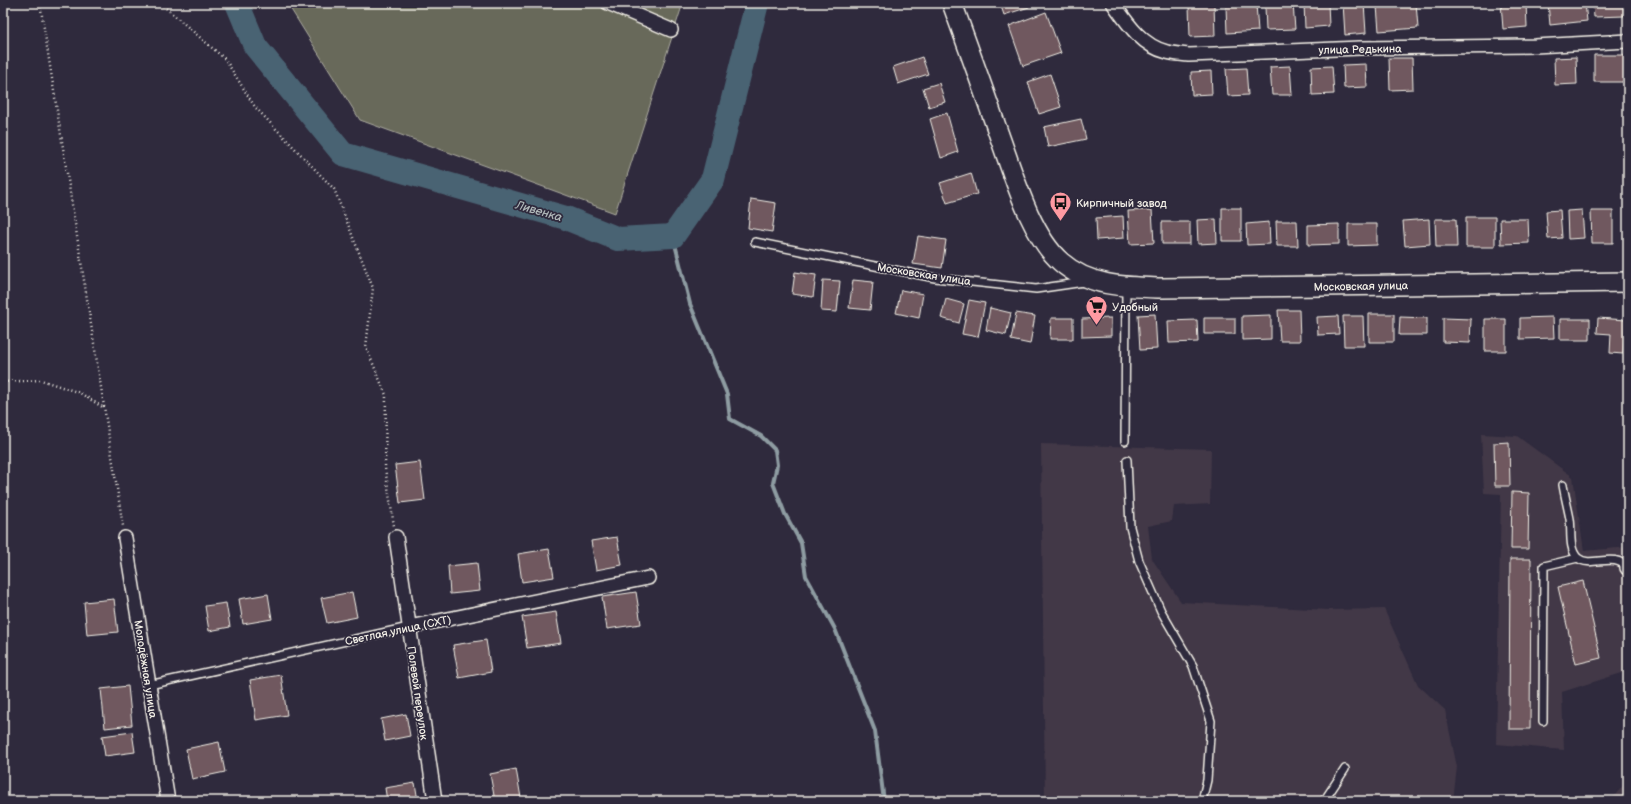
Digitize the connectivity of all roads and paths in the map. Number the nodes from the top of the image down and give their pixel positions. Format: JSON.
{"nodes":[{"id":1,"x":40,"y":3,"type":"edge"},
{"id":2,"x":160,"y":3,"type":"edge"},
{"id":3,"x":608,"y":3,"type":"edge"},
{"id":4,"x":952,"y":3,"type":"edge"},
{"id":5,"x":1113,"y":3,"type":"edge"},
{"id":6,"x":671,"y":30,"type":"dead end"},
{"id":7,"x":1628,"y":41,"type":"edge"},
{"id":8,"x":755,"y":242,"type":"dead end"},
{"id":9,"x":1094,"y":281,"type":"junction"},
{"id":10,"x":1628,"y":282,"type":"edge"},
{"id":11,"x":1126,"y":287,"type":"junction"},
{"id":12,"x":3,"y":382,"type":"edge"},
{"id":13,"x":104,"y":408,"type":"junction"},
{"id":14,"x":1125,"y":441,"type":"dead end"},
{"id":15,"x":1127,"y":460,"type":"dead end"},
{"id":16,"x":1563,"y":485,"type":"dead end"},
{"id":17,"x":396,"y":537,"type":"joint"},
{"id":18,"x":125,"y":538,"type":"joint"},
{"id":19,"x":1578,"y":558,"type":"junction"},
{"id":20,"x":1628,"y":569,"type":"edge"},
{"id":21,"x":648,"y":578,"type":"dead end"},
{"id":22,"x":408,"y":627,"type":"junction"},
{"id":23,"x":149,"y":685,"type":"junction"},
{"id":24,"x":1543,"y":721,"type":"dead end"},
{"id":25,"x":1345,"y":769,"type":"dead end"},
{"id":26,"x":168,"y":801,"type":"edge"},
{"id":27,"x":434,"y":801,"type":"edge"},
{"id":28,"x":1202,"y":801,"type":"edge"},
{"id":29,"x":1324,"y":801,"type":"edge"}],
"edges":[{"from":1,"to":13,"type":"path"},
{"from":2,"to":17,"type":"path"},
{"from":3,"to":6,"type":"street"},
{"from":4,"to":9,"type":"street","name":"Московская улица"},
{"from":5,"to":7,"type":"street","name":"улица Редькина"},
{"from":8,"to":9,"type":"lane","name":"Московская улица"},
{"from":9,"to":11,"type":"street","name":"Московская улица"},
{"from":10,"to":11,"type":"street","name":"Московская улица"},
{"from":11,"to":14,"type":"lane"},
{"from":12,"to":13,"type":"path"},
{"from":13,"to":18,"type":"path"},
{"from":15,"to":28,"type":"lane"},
{"from":16,"to":19,"type":"lane"},
{"from":17,"to":22,"type":"street","name":"Полевой переулок"},
{"from":18,"to":23,"type":"street","name":"Молодёжная улица"},
{"from":19,"to":20,"type":"lane"},
{"from":19,"to":24,"type":"lane"},
{"from":21,"to":22,"type":"street","name":"Светлая улица (СХТ)"},
{"from":22,"to":23,"type":"lane","name":"Светлая улица (СХТ)"},
{"from":22,"to":27,"type":"street","name":"Полевой переулок"},
{"from":23,"to":26,"type":"street","name":"Молодёжная улица"},
{"from":25,"to":29,"type":"lane"}]}
